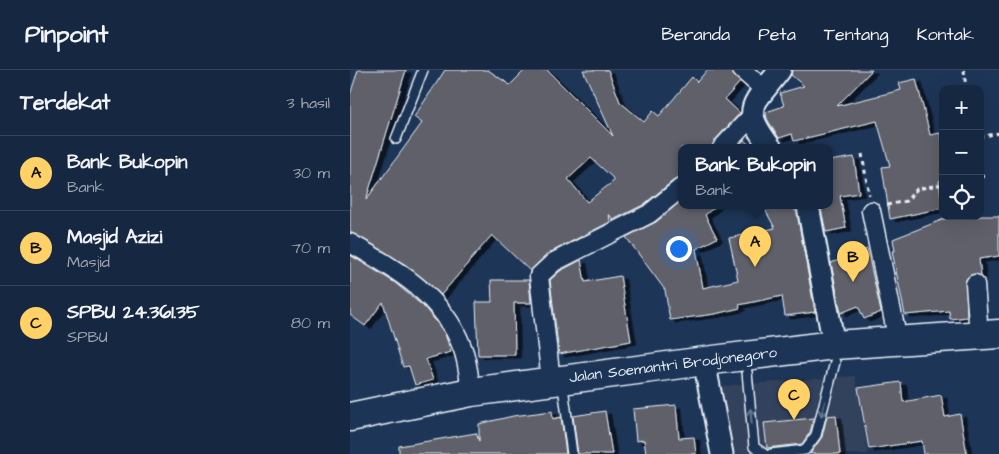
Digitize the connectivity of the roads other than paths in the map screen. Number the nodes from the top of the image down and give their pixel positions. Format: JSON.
{"nodes":[{"id":1,"x":423,"y":70,"type":"edge"},
{"id":2,"x":742,"y":70,"type":"edge"},
{"id":3,"x":780,"y":70,"type":"edge"},
{"id":4,"x":765,"y":90,"type":"junction"},
{"id":5,"x":751,"y":117,"type":"junction"},
{"id":6,"x":396,"y":139,"type":"dead end"},
{"id":7,"x":726,"y":144,"type":"edge"},
{"id":8,"x":768,"y":144,"type":"edge"},
{"id":9,"x":678,"y":190,"type":"edge"},
{"id":10,"x":809,"y":209,"type":"edge"},
{"id":11,"x":871,"y":211,"type":"road end"},
{"id":12,"x":350,"y":243,"type":"edge"},
{"id":13,"x":975,"y":284,"type":"dead end"},
{"id":14,"x":992,"y":339,"type":"edge"},
{"id":15,"x":898,"y":341,"type":"junction"},
{"id":16,"x":835,"y":353,"type":"junction"},
{"id":17,"x":706,"y":368,"type":"junction"},
{"id":18,"x":747,"y":372,"type":"junction"},
{"id":19,"x":558,"y":387,"type":"junction"},
{"id":20,"x":471,"y":392,"type":"junction"},
{"id":21,"x":350,"y":417,"type":"edge"},
{"id":22,"x":350,"y":433,"type":"edge"},
{"id":23,"x":572,"y":454,"type":"edge"},
{"id":24,"x":722,"y":454,"type":"edge"},
{"id":25,"x":764,"y":454,"type":"edge"},
{"id":26,"x":771,"y":454,"type":"edge"}],
"edges":[{"from":1,"to":6,"type":"lane"},
{"from":2,"to":4,"type":"street"},
{"from":3,"to":4,"type":"street"},
{"from":4,"to":5,"type":"street"},
{"from":5,"to":7,"type":"street"},
{"from":5,"to":8,"type":"street"},
{"from":9,"to":19,"type":"street"},
{"from":10,"to":16,"type":"street"},
{"from":11,"to":15,"type":"street"},
{"from":12,"to":20,"type":"street"},
{"from":13,"to":14,"type":"street"},
{"from":14,"to":15,"type":"main road","name":"Jalan Soemantri Brodjonegoro"},
{"from":14,"to":16,"type":"main road"},
{"from":15,"to":16,"type":"main road","name":"Jalan Soemantri Brodjonegoro"},
{"from":16,"to":17,"type":"main road","name":"Jalan Soemantri Brodjonegoro"},
{"from":16,"to":18,"type":"main road","name":"Jalan Soemantri Brodjonegoro"},
{"from":16,"to":26,"type":"lane","one_way":true},
{"from":17,"to":18,"type":"main road","name":"Jalan Soemantri Brodjonegoro"},
{"from":17,"to":19,"type":"main road","name":"Jalan Soemantri Brodjonegoro"},
{"from":17,"to":24,"type":"street"},
{"from":25,"to":18,"type":"lane","one_way":true},
{"from":19,"to":20,"type":"main road","name":"Jalan Soemantri Brodjonegoro"},
{"from":19,"to":22,"type":"main road","name":"Jalan Soemantri Brodjonegoro"},
{"from":19,"to":23,"type":"lane"},
{"from":20,"to":21,"type":"main road","name":"Jalan Soemantri Brodjonegoro"}]}
